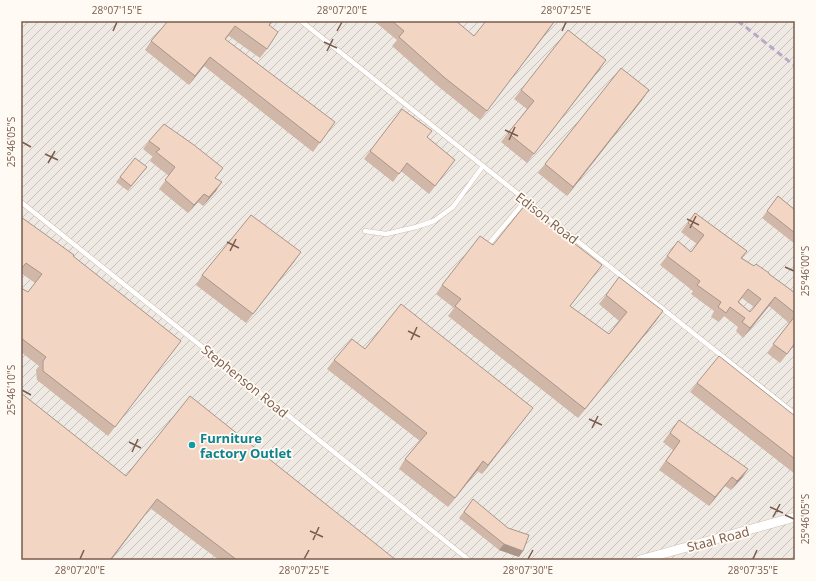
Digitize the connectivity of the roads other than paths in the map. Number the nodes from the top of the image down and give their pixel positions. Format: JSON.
{"nodes":[{"id":1,"x":301,"y":21,"type":"edge"},
{"id":2,"x":482,"y":166,"type":"junction"},
{"id":3,"x":526,"y":200,"type":"junction"},
{"id":4,"x":21,"y":202,"type":"edge"},
{"id":5,"x":365,"y":231,"type":"dead end"},
{"id":6,"x":487,"y":246,"type":"edge"},
{"id":7,"x":795,"y":414,"type":"edge"},
{"id":8,"x":795,"y":517,"type":"edge"},
{"id":9,"x":469,"y":560,"type":"edge"},
{"id":10,"x":640,"y":560,"type":"edge"}],
"edges":[{"from":1,"to":2,"type":"lane","name":"Edison Road"},
{"from":2,"to":3,"type":"lane","name":"Edison Road"},
{"from":2,"to":5,"type":"lane"},
{"from":3,"to":6,"type":"lane"},
{"from":3,"to":7,"type":"lane","name":"Edison Road"},
{"from":4,"to":9,"type":"lane","name":"Stephenson Road"},
{"from":8,"to":10,"type":"street","name":"Staal Road"}]}
